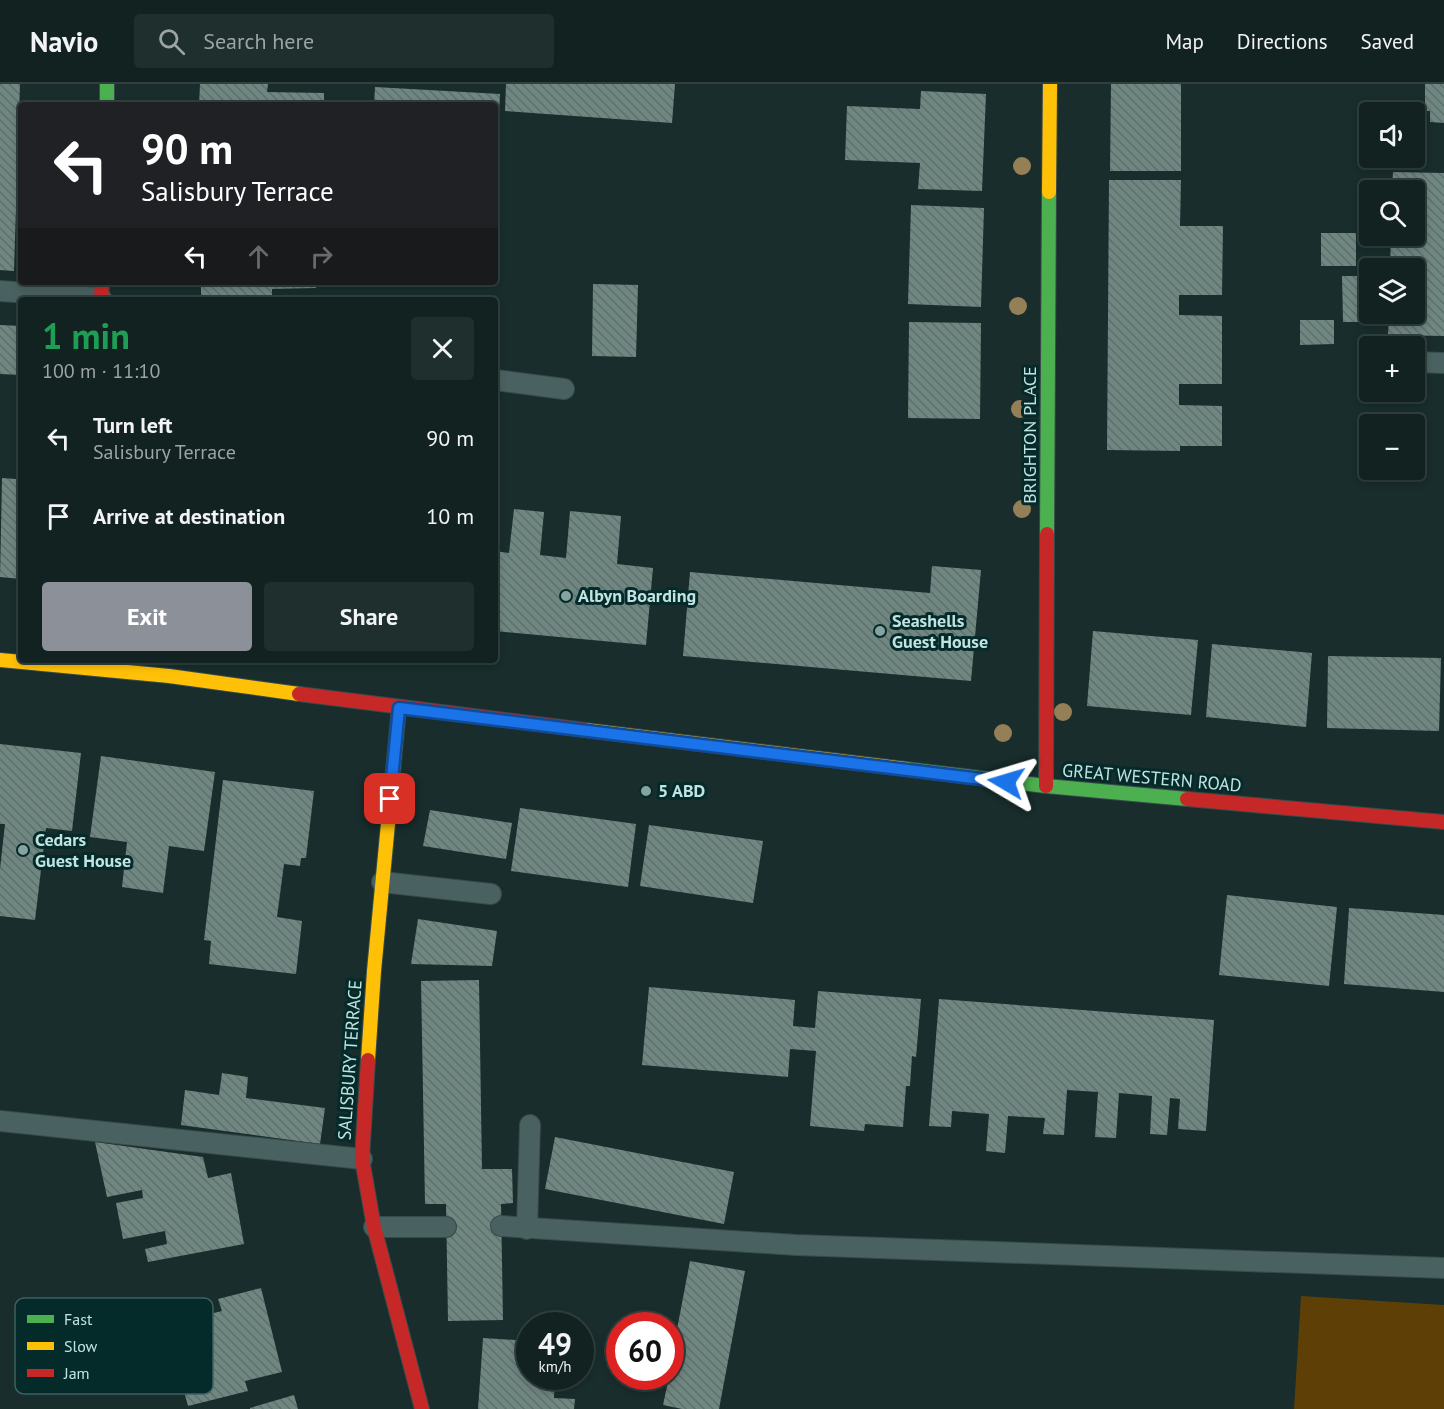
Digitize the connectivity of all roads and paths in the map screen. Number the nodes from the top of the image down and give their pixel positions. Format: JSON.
{"nodes":[{"id":1,"x":107,"y":84,"type":"edge"},
{"id":2,"x":1050,"y":84,"type":"edge"},
{"id":3,"x":107,"y":102,"type":"edge"},
{"id":4,"x":0,"y":291,"type":"edge"},
{"id":5,"x":101,"y":293,"type":"edge"},
{"id":6,"x":1425,"y":362,"type":"edge"},
{"id":7,"x":1444,"y":363,"type":"edge"},
{"id":8,"x":498,"y":380,"type":"edge"},
{"id":9,"x":564,"y":389,"type":"dead end"},
{"id":10,"x":0,"y":660,"type":"edge"},
{"id":11,"x":18,"y":661,"type":"edge"},
{"id":12,"x":70,"y":663,"type":"edge"},
{"id":13,"x":94,"y":664,"type":"edge"},
{"id":14,"x":399,"y":708,"type":"junction"},
{"id":15,"x":1046,"y":786,"type":"junction"},
{"id":16,"x":1444,"y":822,"type":"edge"},
{"id":17,"x":382,"y":882,"type":"junction"},
{"id":18,"x":491,"y":894,"type":"dead end"},
{"id":19,"x":0,"y":1121,"type":"edge"},
{"id":20,"x":530,"y":1125,"type":"dead end"},
{"id":21,"x":362,"y":1159,"type":"junction"},
{"id":22,"x":501,"y":1226,"type":"dead end"},
{"id":23,"x":374,"y":1227,"type":"junction"},
{"id":24,"x":446,"y":1227,"type":"dead end"},
{"id":25,"x":527,"y":1229,"type":"junction"},
{"id":26,"x":1444,"y":1268,"type":"edge"},
{"id":27,"x":422,"y":1409,"type":"edge"}],
"edges":[{"from":1,"to":3,"type":"main road"},
{"from":2,"to":15,"type":"main road","name":"BRIGHTON PLACE"},
{"from":4,"to":5,"type":"lane"},
{"from":6,"to":7,"type":"lane"},
{"from":8,"to":9,"type":"lane"},
{"from":10,"to":11,"type":"main road","name":"GREAT WESTERN ROAD"},
{"from":12,"to":13,"type":"main road","name":"GREAT WESTERN ROAD"},
{"from":13,"to":14,"type":"main road","name":"GREAT WESTERN ROAD"},
{"from":14,"to":15,"type":"main road","name":"GREAT WESTERN ROAD"},
{"from":14,"to":17,"type":"main road","name":"SALISBURY TERRACE"},
{"from":15,"to":16,"type":"main road","name":"GREAT WESTERN ROAD"},
{"from":17,"to":18,"type":"lane"},
{"from":17,"to":21,"type":"main road","name":"SALISBURY TERRACE"},
{"from":19,"to":21,"type":"lane"},
{"from":20,"to":25,"type":"lane"},
{"from":21,"to":23,"type":"main road","name":"SALISBURY TERRACE"},
{"from":22,"to":25,"type":"lane"},
{"from":23,"to":24,"type":"lane"},
{"from":23,"to":27,"type":"main road","name":"SALISBURY TERRACE"},
{"from":25,"to":26,"type":"lane"}]}
